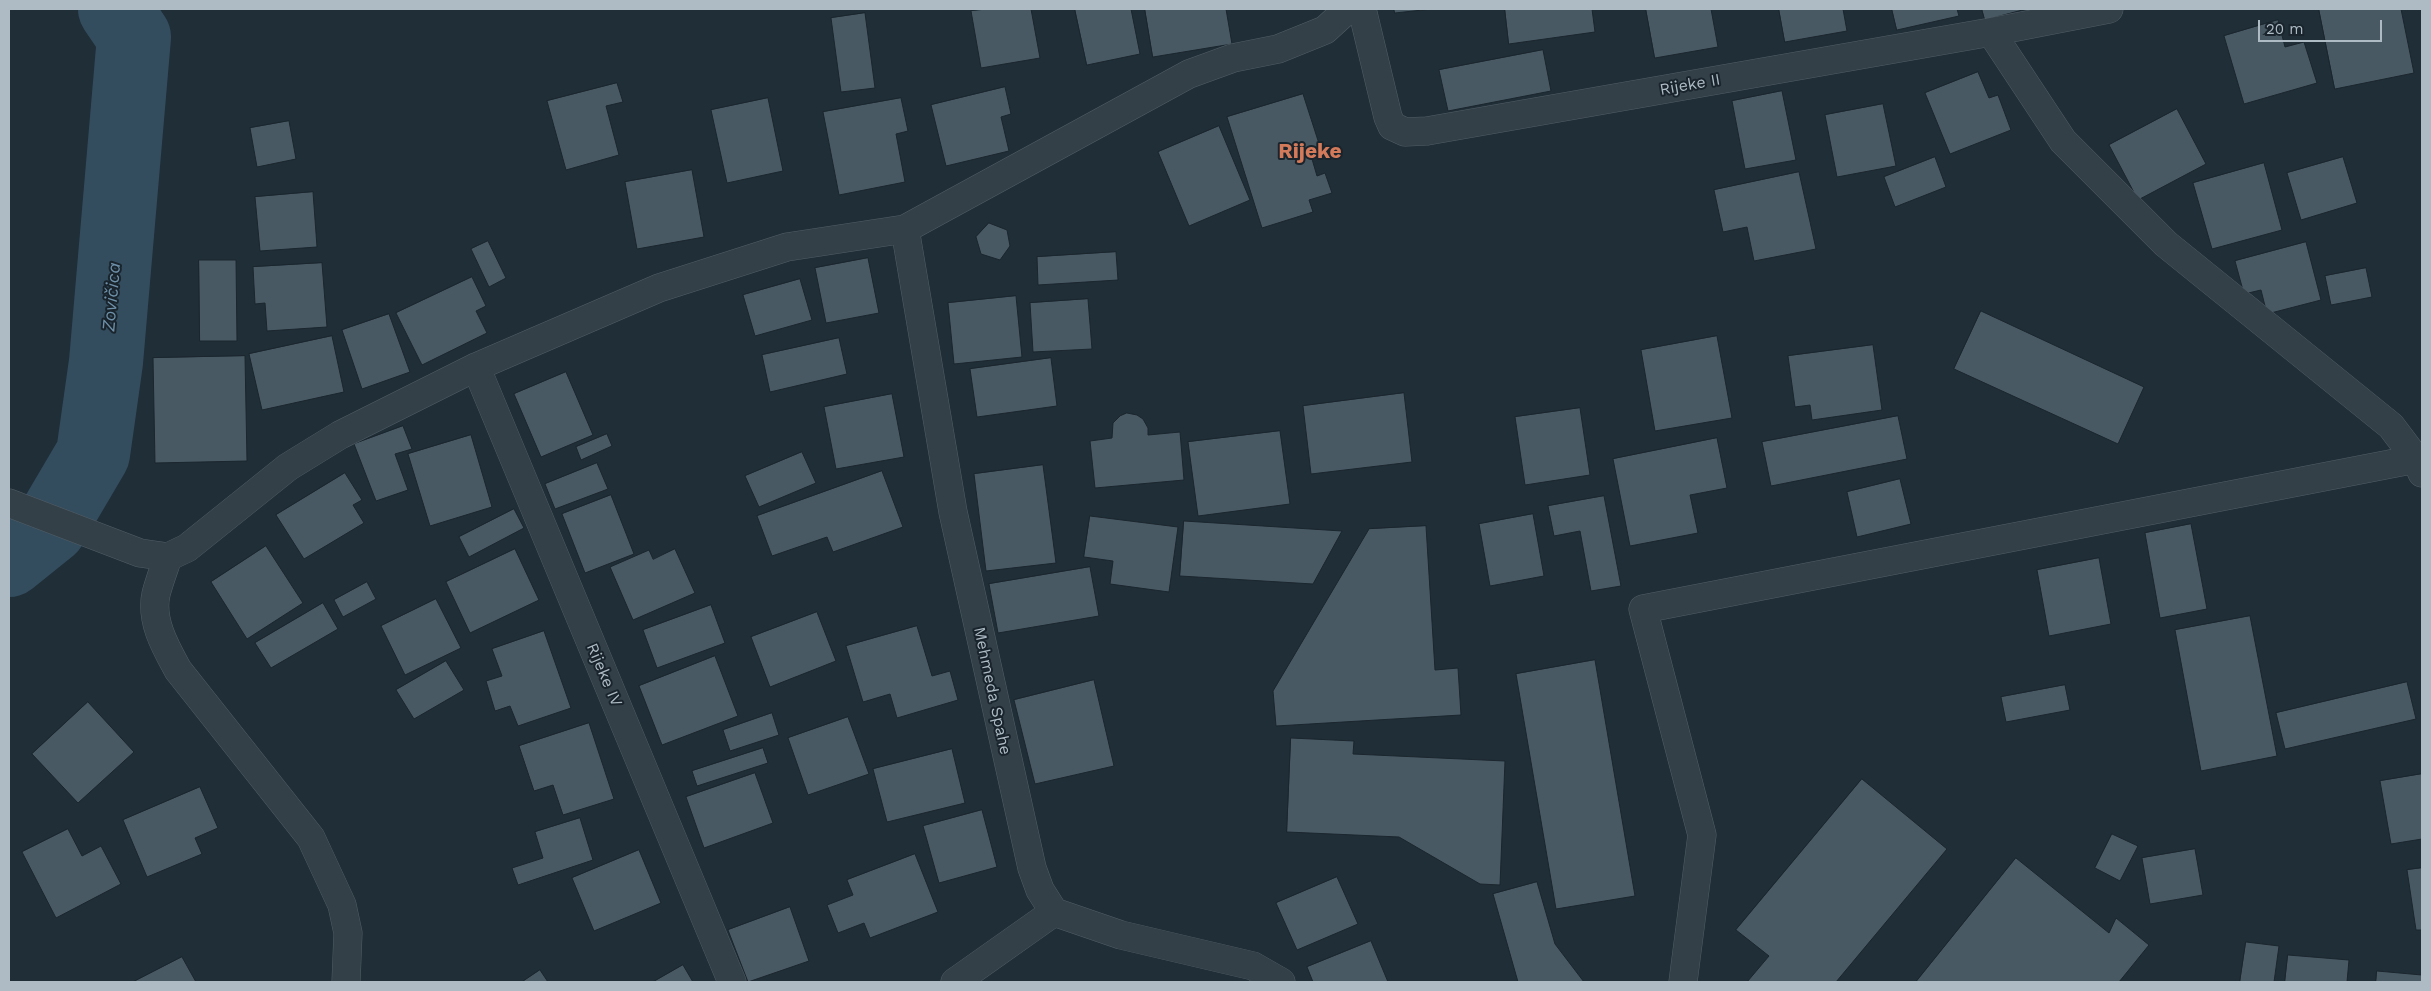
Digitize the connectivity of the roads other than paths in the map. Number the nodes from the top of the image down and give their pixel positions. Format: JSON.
{"nodes":[{"id":1,"x":1348,"y":9,"type":"edge"},
{"id":2,"x":1362,"y":9,"type":"edge"},
{"id":3,"x":2109,"y":9,"type":"edge"},
{"id":4,"x":1991,"y":32,"type":"junction"},
{"id":5,"x":905,"y":229,"type":"junction"},
{"id":6,"x":476,"y":368,"type":"junction"},
{"id":7,"x":2419,"y":466,"type":"edge"},
{"id":8,"x":10,"y":503,"type":"edge"},
{"id":9,"x":168,"y":557,"type":"junction"},
{"id":10,"x":1054,"y":912,"type":"junction"},
{"id":11,"x":346,"y":982,"type":"edge"},
{"id":12,"x":732,"y":982,"type":"edge"},
{"id":13,"x":955,"y":982,"type":"edge"},
{"id":14,"x":1280,"y":982,"type":"edge"},
{"id":15,"x":1683,"y":982,"type":"edge"}],
"edges":[{"from":1,"to":5,"type":"street"},
{"from":2,"to":4,"type":"street","name":"Rijeke II"},
{"from":3,"to":4,"type":"street","name":"Rijeke II"},
{"from":4,"to":7,"type":"street"},
{"from":5,"to":6,"type":"street"},
{"from":5,"to":10,"type":"street","name":"Mehmeda Spahe"},
{"from":6,"to":9,"type":"street"},
{"from":6,"to":12,"type":"street","name":"Rijeke IV"},
{"from":7,"to":15,"type":"street"},
{"from":8,"to":9,"type":"street"},
{"from":9,"to":11,"type":"street"},
{"from":10,"to":13,"type":"street"},
{"from":10,"to":14,"type":"street"}]}
